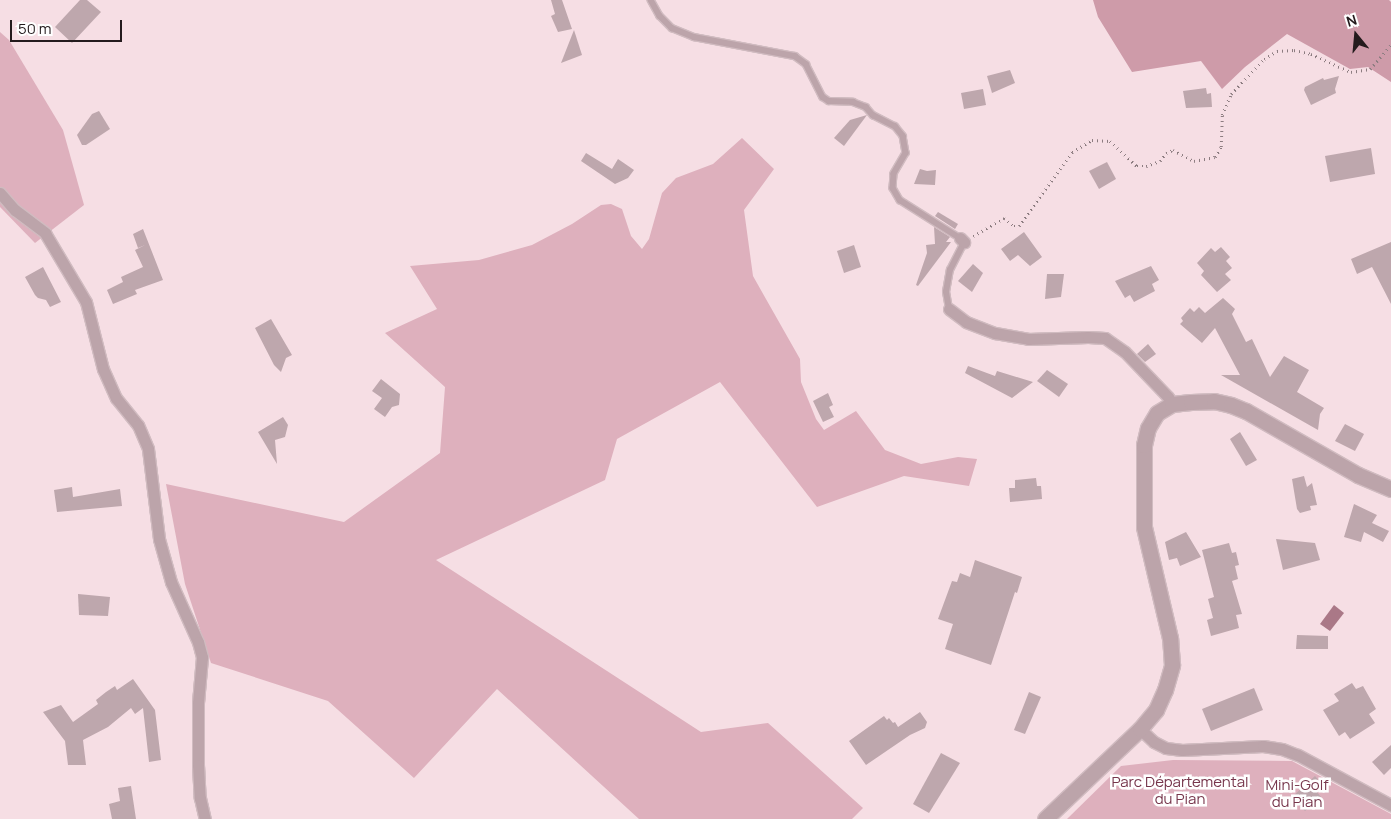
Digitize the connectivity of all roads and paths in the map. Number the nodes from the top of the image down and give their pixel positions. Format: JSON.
{"nodes":[{"id":1,"x":651,"y":0,"type":"edge"},
{"id":2,"x":1391,"y":45,"type":"edge"},
{"id":3,"x":0,"y":192,"type":"edge"},
{"id":4,"x":978,"y":233,"type":"dead end"},
{"id":5,"x":949,"y":309,"type":"joint"},
{"id":6,"x":1172,"y":404,"type":"junction"},
{"id":7,"x":1391,"y":489,"type":"edge"},
{"id":8,"x":1140,"y":729,"type":"junction"},
{"id":9,"x":1391,"y":805,"type":"edge"},
{"id":10,"x":205,"y":819,"type":"edge"},
{"id":11,"x":1045,"y":819,"type":"edge"}],
"edges":[{"from":1,"to":5,"type":"lane"},
{"from":2,"to":4,"type":"path"},
{"from":3,"to":10,"type":"street"},
{"from":5,"to":6,"type":"street"},
{"from":6,"to":7,"type":"street"},
{"from":6,"to":8,"type":"street"},
{"from":8,"to":9,"type":"street"},
{"from":8,"to":11,"type":"street"}]}
